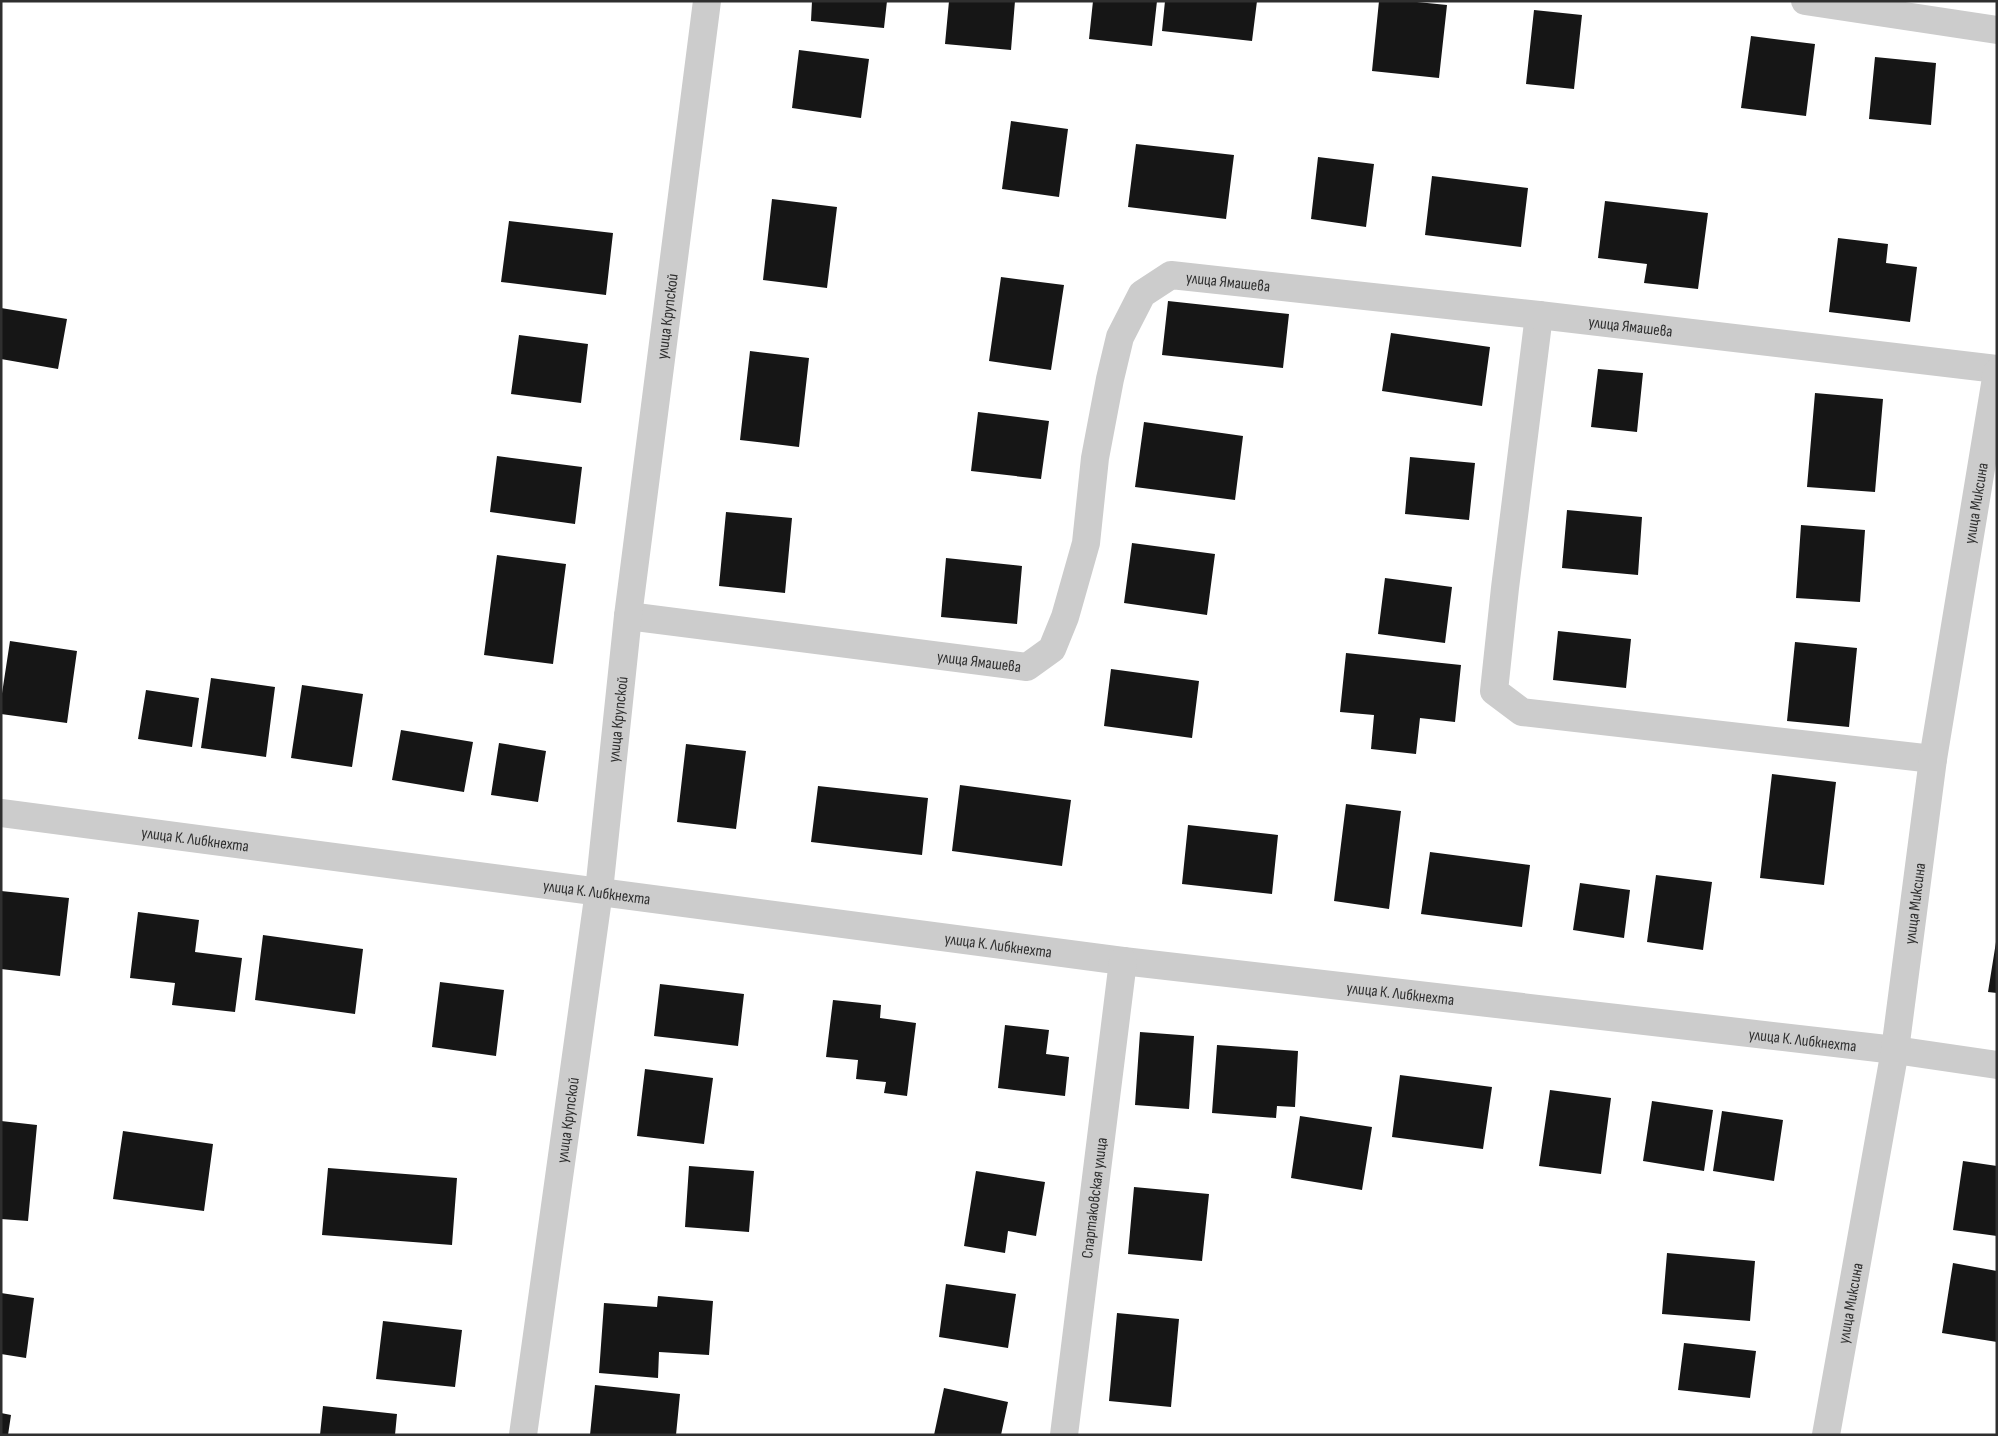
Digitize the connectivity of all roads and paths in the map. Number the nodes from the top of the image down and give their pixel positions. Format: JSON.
{"nodes":[{"id":1,"x":707,"y":1,"type":"edge"},
{"id":2,"x":1805,"y":1,"type":"edge"},
{"id":3,"x":1997,"y":30,"type":"edge"},
{"id":4,"x":1539,"y":315,"type":"junction"},
{"id":5,"x":1997,"y":368,"type":"edge"},
{"id":6,"x":1997,"y":372,"type":"edge"},
{"id":7,"x":628,"y":616,"type":"junction"},
{"id":8,"x":1933,"y":759,"type":"junction"},
{"id":9,"x":1,"y":813,"type":"edge"},
{"id":10,"x":599,"y":891,"type":"junction"},
{"id":11,"x":1123,"y":961,"type":"junction"},
{"id":12,"x":1895,"y":1050,"type":"junction"},
{"id":13,"x":1997,"y":1065,"type":"edge"},
{"id":14,"x":523,"y":1435,"type":"edge"},
{"id":15,"x":1064,"y":1435,"type":"edge"},
{"id":16,"x":1826,"y":1435,"type":"edge"}],
"edges":[{"from":1,"to":7,"type":"street","name":"улица Крупской"},
{"from":2,"to":3,"type":"street"},
{"from":4,"to":5,"type":"street","name":"улица Ямашева"},
{"from":4,"to":7,"type":"street","name":"улица Ямашева"},
{"from":4,"to":8,"type":"street"},
{"from":6,"to":8,"type":"street","name":"улица Миксина"},
{"from":7,"to":10,"type":"street","name":"улица Крупской"},
{"from":8,"to":12,"type":"street","name":"улица Миксина"},
{"from":9,"to":10,"type":"street","name":"улица К. Либкнехта"},
{"from":10,"to":11,"type":"street","name":"улица К. Либкнехта"},
{"from":10,"to":14,"type":"street","name":"улица Крупской"},
{"from":11,"to":12,"type":"street","name":"улица К. Либкнехта"},
{"from":11,"to":15,"type":"street","name":"Спартаковская улица"},
{"from":12,"to":13,"type":"street","name":"улица К. Либкнехта"},
{"from":12,"to":16,"type":"street","name":"улица Миксина"}]}
